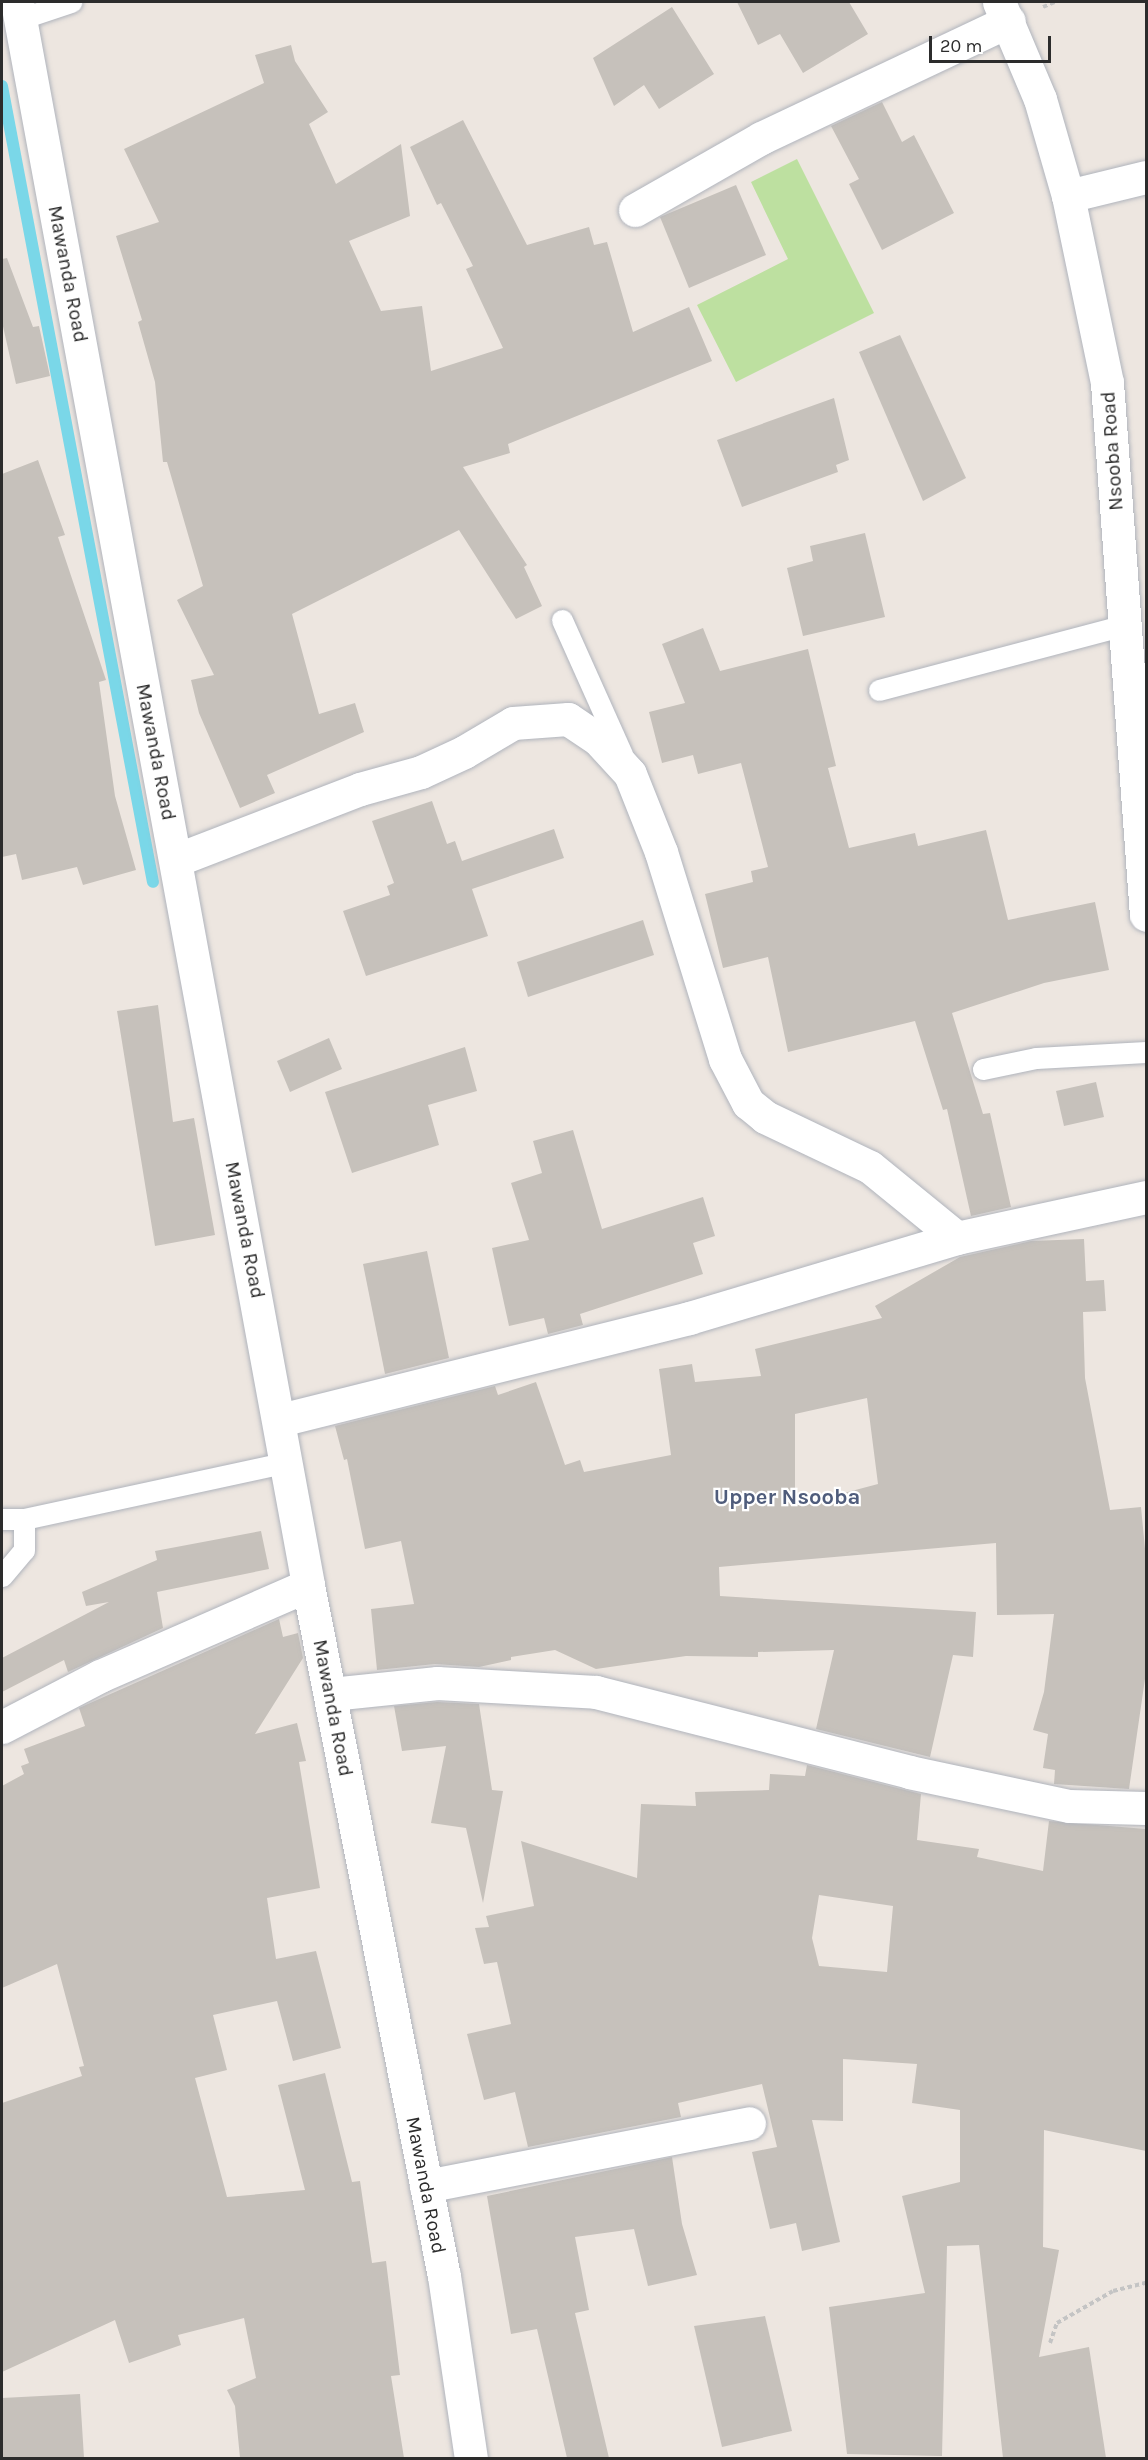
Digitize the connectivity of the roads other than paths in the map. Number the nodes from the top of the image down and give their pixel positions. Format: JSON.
{"nodes":[{"id":1,"x":71,"y":2,"type":"edge"},
{"id":2,"x":19,"y":10,"type":"edge"},
{"id":3,"x":1004,"y":11,"type":"edge"},
{"id":4,"x":1146,"y":177,"type":"edge"},
{"id":5,"x":1068,"y":196,"type":"junction"},
{"id":6,"x":635,"y":210,"type":"dead end"},
{"id":7,"x":562,"y":620,"type":"dead end"},
{"id":8,"x":1133,"y":646,"type":"edge"},
{"id":9,"x":879,"y":690,"type":"dead end"},
{"id":10,"x":630,"y":774,"type":"junction"},
{"id":11,"x":176,"y":860,"type":"junction"},
{"id":12,"x":1146,"y":915,"type":"edge"},
{"id":13,"x":1146,"y":1052,"type":"edge"},
{"id":14,"x":983,"y":1068,"type":"dead end"},
{"id":15,"x":1146,"y":1197,"type":"edge"},
{"id":16,"x":957,"y":1238,"type":"junction"},
{"id":17,"x":280,"y":1420,"type":"junction"},
{"id":18,"x":288,"y":1462,"type":"junction"},
{"id":19,"x":2,"y":1519,"type":"edge"},
{"id":20,"x":24,"y":1519,"type":"junction"},
{"id":21,"x":2,"y":1576,"type":"edge"},
{"id":22,"x":308,"y":1585,"type":"junction"},
{"id":23,"x":331,"y":1694,"type":"junction"},
{"id":24,"x":2,"y":1727,"type":"edge"},
{"id":25,"x":1146,"y":1808,"type":"edge"},
{"id":26,"x":749,"y":2123,"type":"dead end"},
{"id":27,"x":426,"y":2186,"type":"junction"},
{"id":28,"x":471,"y":2458,"type":"edge"}],
"edges":[{"from":1,"to":2,"type":"lane"},
{"from":2,"to":11,"type":"street","name":"Mawanda Road"},
{"from":3,"to":5,"type":"street","name":"Nsooba Road"},
{"from":3,"to":6,"type":"street"},
{"from":4,"to":5,"type":"street"},
{"from":5,"to":8,"type":"street","name":"Nsooba Road"},
{"from":7,"to":10,"type":"lane"},
{"from":8,"to":9,"type":"lane"},
{"from":8,"to":12,"type":"street","name":"Nsooba Road"},
{"from":10,"to":11,"type":"street"},
{"from":10,"to":16,"type":"street"},
{"from":11,"to":17,"type":"street","name":"Mawanda Road"},
{"from":13,"to":14,"type":"lane"},
{"from":15,"to":16,"type":"street"},
{"from":16,"to":17,"type":"street"},
{"from":17,"to":18,"type":"street","name":"Mawanda Road"},
{"from":18,"to":20,"type":"lane"},
{"from":18,"to":22,"type":"street","name":"Mawanda Road"},
{"from":19,"to":20,"type":"lane"},
{"from":20,"to":21,"type":"lane"},
{"from":22,"to":23,"type":"street","name":"Mawanda Road"},
{"from":22,"to":24,"type":"street"},
{"from":23,"to":25,"type":"street"},
{"from":23,"to":27,"type":"street","name":"Mawanda Road"},
{"from":26,"to":27,"type":"street"},
{"from":27,"to":28,"type":"street","name":"Mawanda Road"}]}
